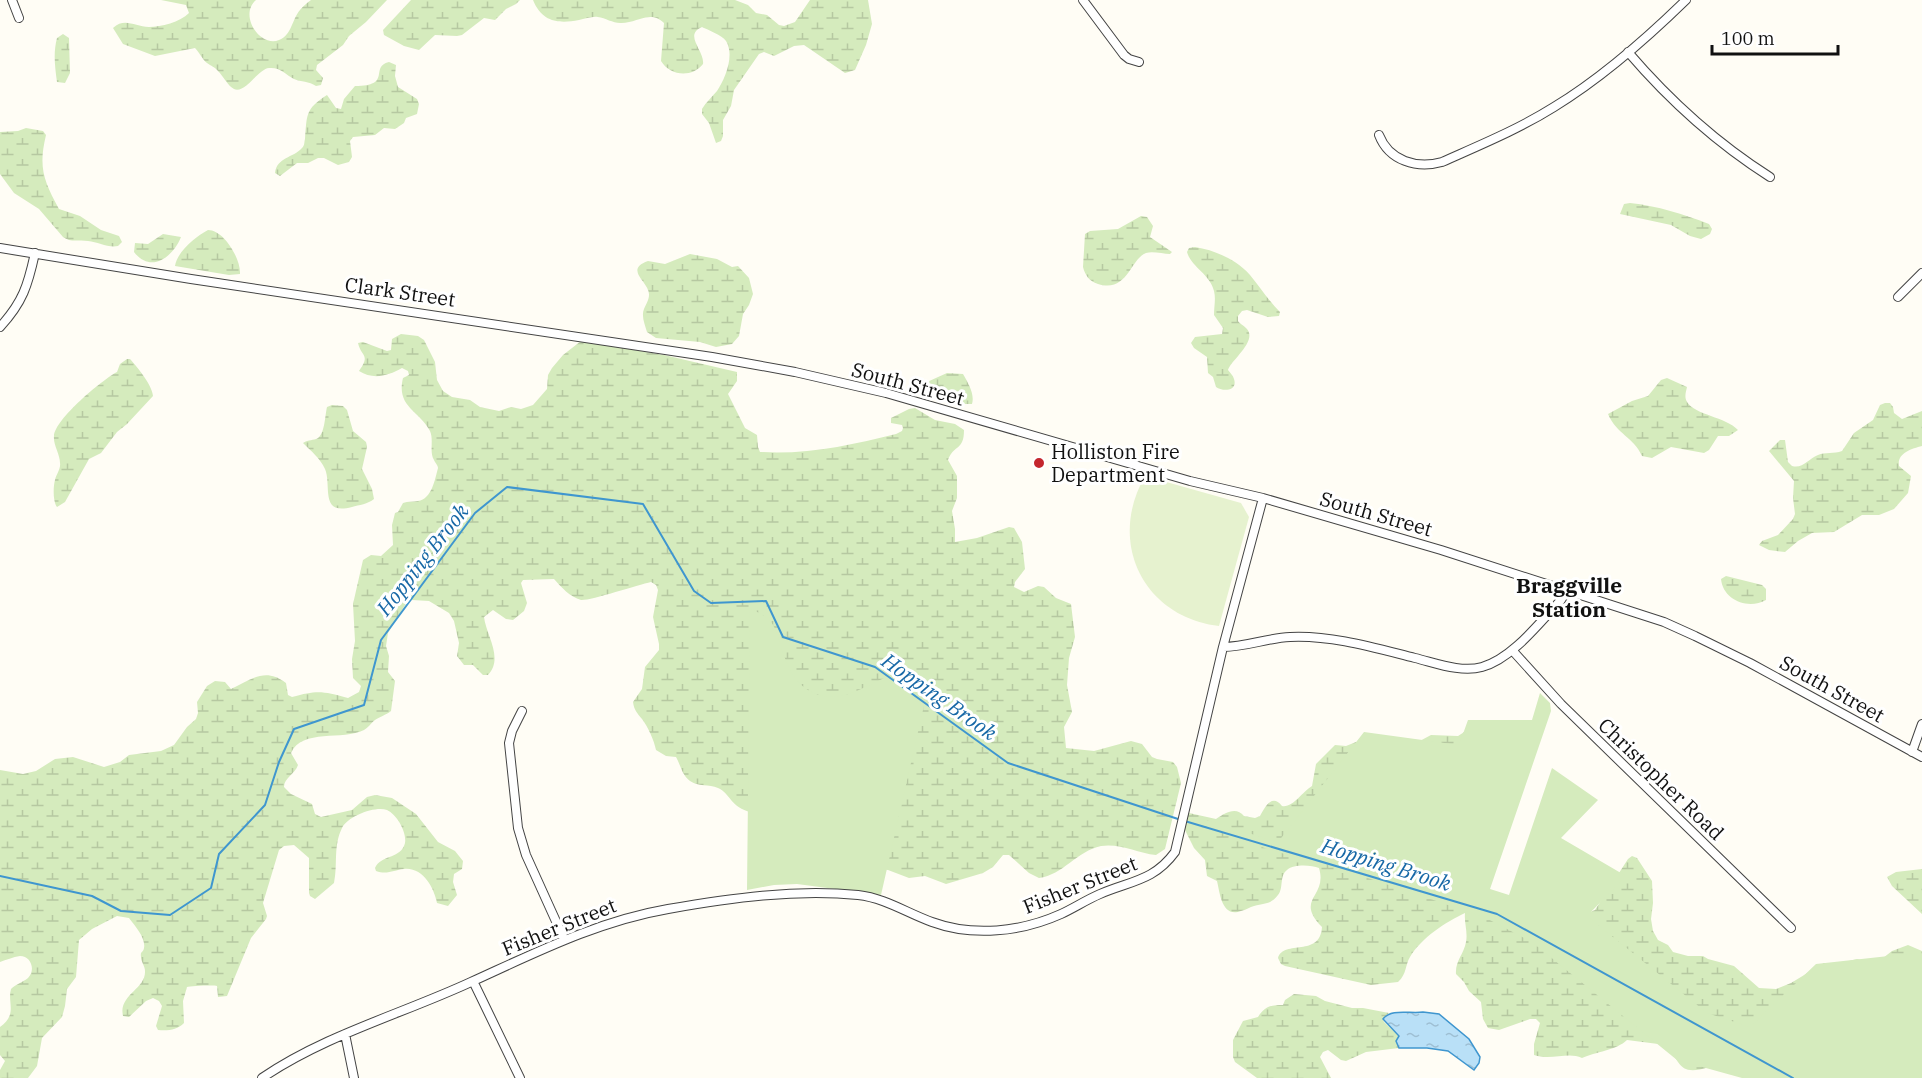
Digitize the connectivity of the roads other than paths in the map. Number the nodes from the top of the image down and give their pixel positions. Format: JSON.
{"nodes":[{"id":1,"x":12,"y":0,"type":"edge"},
{"id":2,"x":1083,"y":0,"type":"edge"},
{"id":3,"x":1686,"y":0,"type":"edge"},
{"id":4,"x":19,"y":18,"type":"dead end"},
{"id":5,"x":1628,"y":52,"type":"junction"},
{"id":6,"x":1139,"y":62,"type":"dead end"},
{"id":7,"x":1379,"y":135,"type":"dead end"},
{"id":8,"x":1770,"y":177,"type":"dead end"},
{"id":9,"x":0,"y":248,"type":"edge"},
{"id":10,"x":35,"y":253,"type":"junction"},
{"id":11,"x":1922,"y":273,"type":"edge"},
{"id":12,"x":1898,"y":297,"type":"dead end"},
{"id":13,"x":0,"y":327,"type":"edge"},
{"id":14,"x":795,"y":372,"type":"joint"},
{"id":15,"x":1263,"y":498,"type":"junction"},
{"id":16,"x":1566,"y":592,"type":"junction"},
{"id":17,"x":1223,"y":647,"type":"junction"},
{"id":18,"x":1512,"y":650,"type":"junction"},
{"id":19,"x":522,"y":711,"type":"dead end"},
{"id":20,"x":1922,"y":724,"type":"edge"},
{"id":21,"x":1912,"y":752,"type":"junction"},
{"id":22,"x":1922,"y":757,"type":"edge"},
{"id":23,"x":1791,"y":928,"type":"dead end"},
{"id":24,"x":564,"y":939,"type":"junction"},
{"id":25,"x":473,"y":981,"type":"junction"},
{"id":26,"x":345,"y":1035,"type":"junction"},
{"id":27,"x":262,"y":1078,"type":"edge"},
{"id":28,"x":354,"y":1078,"type":"edge"},
{"id":29,"x":520,"y":1078,"type":"edge"}],
"edges":[{"from":1,"to":4,"type":"street"},
{"from":2,"to":6,"type":"street"},
{"from":3,"to":5,"type":"street"},
{"from":5,"to":7,"type":"street"},
{"from":5,"to":8,"type":"street"},
{"from":9,"to":10,"type":"street","name":"Clark Street"},
{"from":10,"to":13,"type":"street"},
{"from":10,"to":14,"type":"street","name":"Clark Street"},
{"from":11,"to":12,"type":"street"},
{"from":14,"to":15,"type":"street","name":"South Street"},
{"from":15,"to":16,"type":"street","name":"South Street"},
{"from":15,"to":17,"type":"street","name":"Fisher Street"},
{"from":16,"to":18,"type":"street"},
{"from":16,"to":21,"type":"street","name":"South Street"},
{"from":17,"to":18,"type":"street"},
{"from":17,"to":24,"type":"street","name":"Fisher Street"},
{"from":18,"to":23,"type":"street","name":"Christopher Road"},
{"from":19,"to":24,"type":"street"},
{"from":20,"to":21,"type":"street"},
{"from":21,"to":22,"type":"street","name":"South Street"},
{"from":24,"to":25,"type":"street","name":"Fisher Street"},
{"from":25,"to":26,"type":"street","name":"Fisher Street"},
{"from":25,"to":29,"type":"street"},
{"from":26,"to":27,"type":"street","name":"Fisher Street"},
{"from":26,"to":28,"type":"street"}]}
